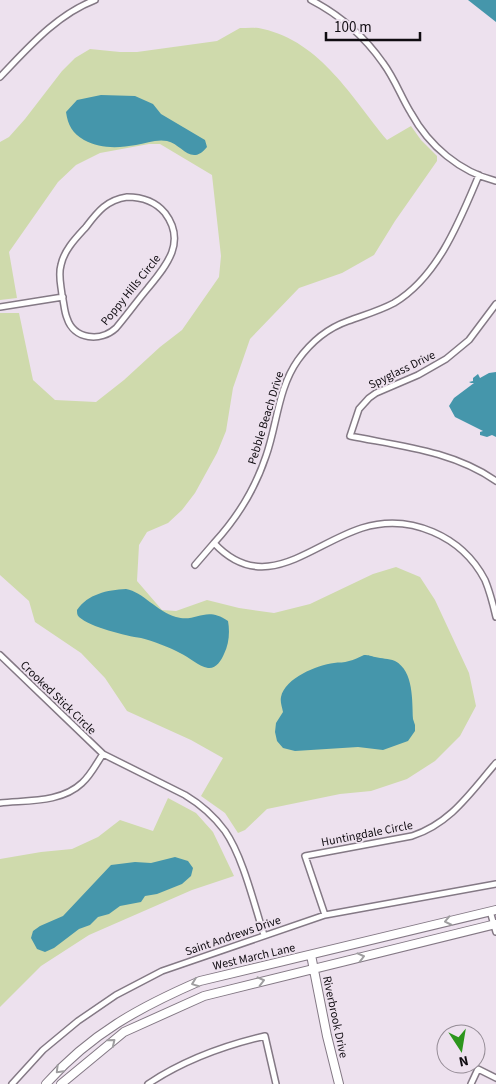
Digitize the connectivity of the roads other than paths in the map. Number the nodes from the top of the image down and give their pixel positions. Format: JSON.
{"nodes":[{"id":1,"x":95,"y":0,"type":"edge"},
{"id":2,"x":311,"y":0,"type":"edge"},
{"id":3,"x":0,"y":77,"type":"edge"},
{"id":4,"x":479,"y":176,"type":"junction"},
{"id":5,"x":496,"y":181,"type":"edge"},
{"id":6,"x":63,"y":297,"type":"junction"},
{"id":7,"x":496,"y":304,"type":"edge"},
{"id":8,"x":0,"y":307,"type":"edge"},
{"id":9,"x":490,"y":313,"type":"junction"},
{"id":10,"x":496,"y":317,"type":"edge"},
{"id":11,"x":496,"y":481,"type":"edge"},
{"id":12,"x":214,"y":543,"type":"junction"},
{"id":13,"x":195,"y":565,"type":"dead end"},
{"id":14,"x":496,"y":617,"type":"edge"},
{"id":15,"x":0,"y":656,"type":"edge"},
{"id":16,"x":103,"y":754,"type":"junction"},
{"id":17,"x":496,"y":763,"type":"edge"},
{"id":18,"x":0,"y":803,"type":"edge"},
{"id":19,"x":496,"y":884,"type":"edge"},
{"id":20,"x":493,"y":911,"type":"edge"},
{"id":21,"x":325,"y":915,"type":"junction"},
{"id":22,"x":495,"y":927,"type":"edge"},
{"id":23,"x":264,"y":936,"type":"junction"},
{"id":24,"x":311,"y":955,"type":"junction"},
{"id":25,"x":314,"y":968,"type":"junction"},
{"id":26,"x":496,"y":1078,"type":"edge"},
{"id":27,"x":12,"y":1084,"type":"edge"},
{"id":28,"x":46,"y":1084,"type":"edge"},
{"id":29,"x":61,"y":1084,"type":"edge"},
{"id":30,"x":148,"y":1084,"type":"edge"},
{"id":31,"x":276,"y":1084,"type":"edge"},
{"id":32,"x":339,"y":1084,"type":"edge"},
{"id":33,"x":470,"y":1084,"type":"edge"}],
"edges":[{"from":1,"to":3,"type":"street"},
{"from":2,"to":4,"type":"street"},
{"from":4,"to":5,"type":"street"},
{"from":4,"to":12,"type":"street","name":"Pebble Beach Drive"},
{"from":6,"to":6,"type":"street","name":"Poppy Hills Circle"},
{"from":6,"to":8,"type":"street"},
{"from":7,"to":9,"type":"street","name":"Spyglass Drive"},
{"from":9,"to":10,"type":"street"},
{"from":9,"to":11,"type":"street","name":"Spyglass Drive"},
{"from":12,"to":13,"type":"street","name":"Pebble Beach Drive"},
{"from":12,"to":14,"type":"street"},
{"from":15,"to":16,"type":"street","name":"Crooked Stick Circle"},
{"from":16,"to":18,"type":"street"},
{"from":16,"to":23,"type":"street","name":"Crooked Stick Circle"},
{"from":17,"to":21,"type":"street","name":"Huntingdale Circle"},
{"from":19,"to":21,"type":"street","name":"Saint Andrews Drive"},
{"from":20,"to":22,"type":"street"},
{"from":20,"to":24,"type":"main road","name":"West March Lane","one_way":true},
{"from":21,"to":23,"type":"street","name":"Saint Andrews Drive"},
{"from":25,"to":22,"type":"main road","name":"West March Lane","one_way":true},
{"from":23,"to":27,"type":"street","name":"Saint Andrews Drive"},
{"from":24,"to":25,"type":"main road","name":"Riverbrook Drive"},
{"from":24,"to":28,"type":"main road","name":"West March Lane","one_way":true},
{"from":29,"to":25,"type":"main road","name":"West March Lane","one_way":true},
{"from":25,"to":32,"type":"main road","name":"Riverbrook Drive"},
{"from":26,"to":33,"type":"street"},
{"from":30,"to":31,"type":"street"}]}
